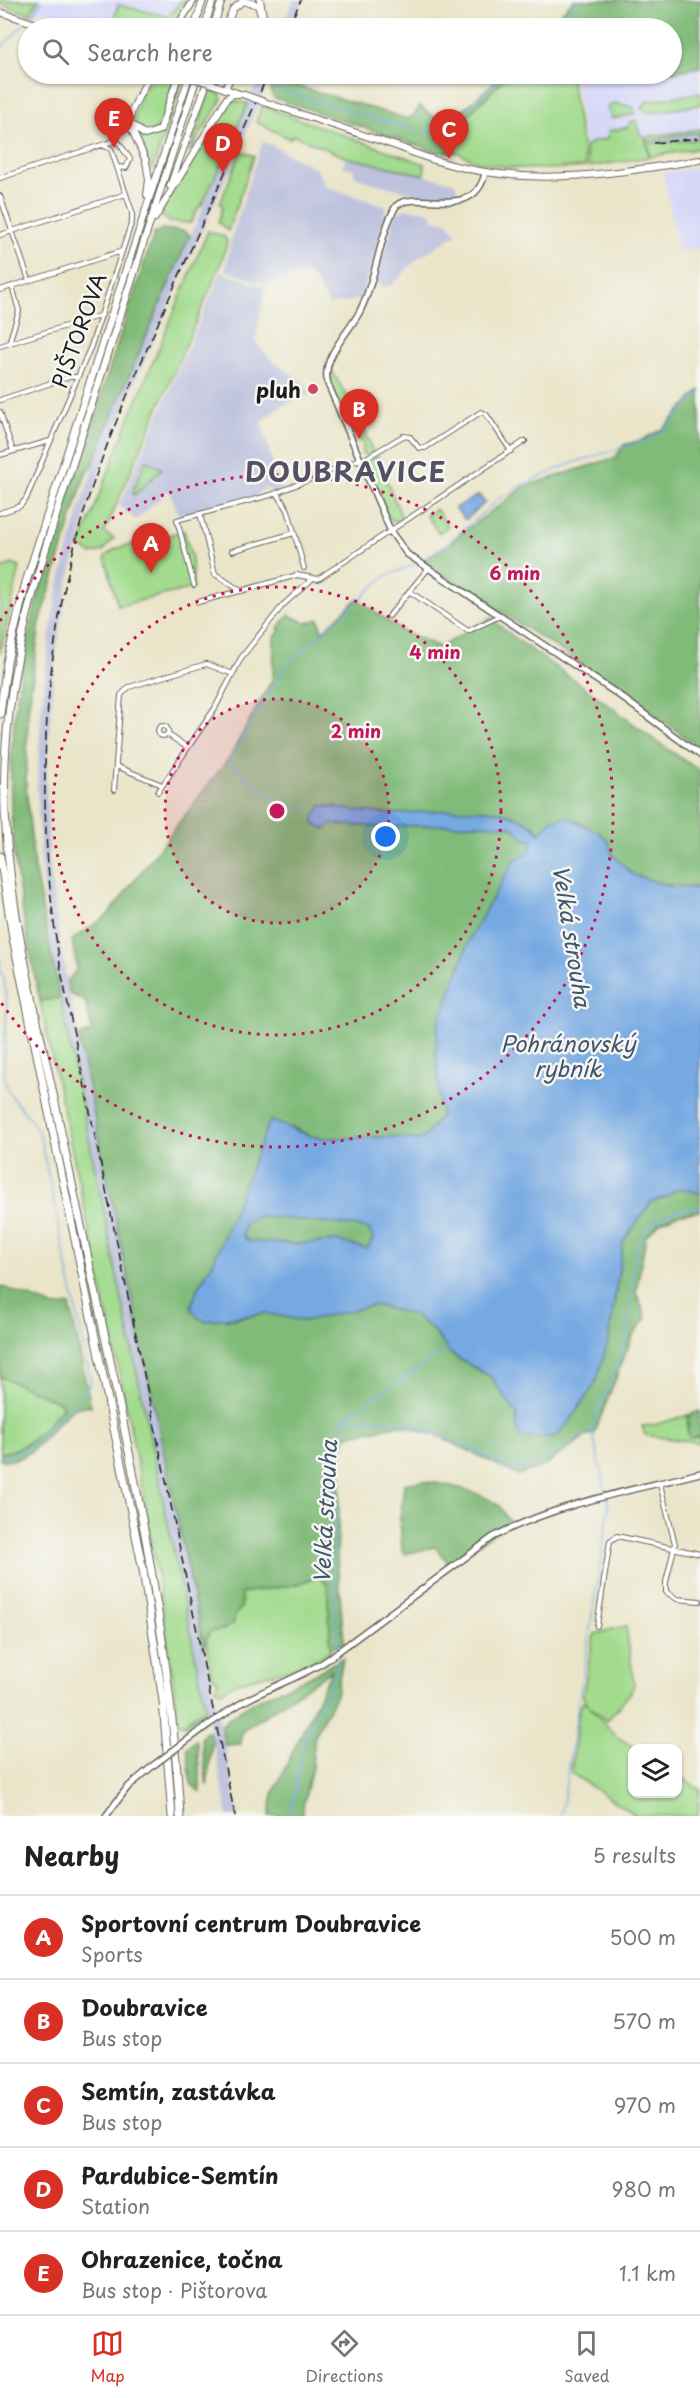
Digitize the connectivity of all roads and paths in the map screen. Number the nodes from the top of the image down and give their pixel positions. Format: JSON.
{"nodes":[{"id":1,"x":194,"y":0,"type":"edge"},
{"id":2,"x":203,"y":0,"type":"edge"},
{"id":3,"x":213,"y":0,"type":"edge"},
{"id":4,"x":222,"y":0,"type":"edge"},
{"id":5,"x":260,"y":0,"type":"edge"},
{"id":6,"x":2,"y":13,"type":"edge"},
{"id":7,"x":182,"y":18,"type":"edge"},
{"id":8,"x":197,"y":18,"type":"edge"},
{"id":9,"x":207,"y":18,"type":"edge"},
{"id":10,"x":216,"y":18,"type":"edge"},
{"id":11,"x":229,"y":18,"type":"edge"},
{"id":12,"x":262,"y":18,"type":"edge"},
{"id":13,"x":262,"y":18,"type":"edge"},
{"id":14,"x":18,"y":19,"type":"edge"},
{"id":15,"x":145,"y":84,"type":"edge"},
{"id":16,"x":177,"y":84,"type":"edge"},
{"id":17,"x":186,"y":84,"type":"edge"},
{"id":18,"x":195,"y":84,"type":"edge"},
{"id":19,"x":206,"y":84,"type":"edge"},
{"id":20,"x":212,"y":84,"type":"edge"},
{"id":21,"x":227,"y":84,"type":"edge"},
{"id":22,"x":225,"y":88,"type":"junction"},
{"id":23,"x":242,"y":94,"type":"junction"},
{"id":24,"x":130,"y":116,"type":"junction"},
{"id":25,"x":102,"y":145,"type":"junction"},
{"id":26,"x":700,"y":160,"type":"edge"},
{"id":27,"x":116,"y":164,"type":"junction"},
{"id":28,"x":485,"y":173,"type":"junction"},
{"id":29,"x":0,"y":178,"type":"edge"},
{"id":30,"x":126,"y":194,"type":"junction"},
{"id":31,"x":0,"y":196,"type":"edge"},
{"id":32,"x":166,"y":198,"type":"junction"},
{"id":33,"x":140,"y":228,"type":"junction"},
{"id":34,"x":148,"y":230,"type":"junction"},
{"id":35,"x":12,"y":231,"type":"junction"},
{"id":36,"x":0,"y":235,"type":"edge"},
{"id":37,"x":122,"y":251,"type":"junction"},
{"id":38,"x":133,"y":262,"type":"junction"},
{"id":39,"x":29,"y":280,"type":"junction"},
{"id":40,"x":12,"y":286,"type":"junction"},
{"id":41,"x":0,"y":290,"type":"edge"},
{"id":42,"x":102,"y":315,"type":"junction"},
{"id":43,"x":9,"y":343,"type":"junction"},
{"id":44,"x":0,"y":346,"type":"edge"},
{"id":45,"x":78,"y":377,"type":"junction"},
{"id":46,"x":0,"y":400,"type":"edge"},
{"id":47,"x":0,"y":412,"type":"edge"},
{"id":48,"x":51,"y":441,"type":"junction"},
{"id":49,"x":525,"y":441,"type":"dead end"},
{"id":50,"x":511,"y":450,"type":"junction"},
{"id":51,"x":13,"y":451,"type":"junction"},
{"id":52,"x":0,"y":455,"type":"edge"},
{"id":53,"x":361,"y":460,"type":"junction"},
{"id":54,"x":276,"y":493,"type":"junction"},
{"id":55,"x":0,"y":513,"type":"edge"},
{"id":56,"x":200,"y":514,"type":"junction"},
{"id":57,"x":391,"y":532,"type":"junction"},
{"id":58,"x":294,"y":534,"type":"junction"},
{"id":59,"x":232,"y":551,"type":"dead end"},
{"id":60,"x":304,"y":568,"type":"dead end"},
{"id":61,"x":427,"y":570,"type":"junction"},
{"id":62,"x":311,"y":580,"type":"junction"},
{"id":63,"x":194,"y":585,"type":"dead end"},
{"id":64,"x":241,"y":591,"type":"junction"},
{"id":65,"x":409,"y":591,"type":"junction"},
{"id":66,"x":198,"y":602,"type":"dead end"},
{"id":67,"x":389,"y":616,"type":"dead end"},
{"id":68,"x":501,"y":616,"type":"junction"},
{"id":69,"x":233,"y":674,"type":"junction"},
{"id":70,"x":0,"y":714,"type":"edge"},
{"id":71,"x":167,"y":734,"type":"dead end"},
{"id":72,"x":188,"y":748,"type":"junction"},
{"id":73,"x":700,"y":755,"type":"edge"},
{"id":74,"x":116,"y":766,"type":"junction"},
{"id":75,"x":162,"y":784,"type":"junction"},
{"id":76,"x":114,"y":790,"type":"dead end"},
{"id":77,"x":158,"y":792,"type":"dead end"},
{"id":78,"x":0,"y":856,"type":"edge"},
{"id":79,"x":700,"y":1473,"type":"edge"},
{"id":80,"x":660,"y":1484,"type":"junction"},
{"id":81,"x":674,"y":1548,"type":"junction"},
{"id":82,"x":700,"y":1554,"type":"edge"},
{"id":83,"x":700,"y":1601,"type":"edge"},
{"id":84,"x":597,"y":1626,"type":"dead end"},
{"id":85,"x":106,"y":1816,"type":"edge"},
{"id":86,"x":172,"y":1816,"type":"edge"},
{"id":87,"x":180,"y":1816,"type":"edge"}],
"edges":[{"from":1,"to":7,"type":"main road"},
{"from":2,"to":8,"type":"main road"},
{"from":3,"to":9,"type":"main road"},
{"from":4,"to":10,"type":"main road"},
{"from":5,"to":12,"type":"main road"},
{"from":6,"to":14,"type":"main road"},
{"from":11,"to":13,"type":"main road"},
{"from":15,"to":24,"type":"main road"},
{"from":16,"to":24,"type":"main road"},
{"from":17,"to":33,"type":"main road"},
{"from":18,"to":34,"type":"main road"},
{"from":19,"to":32,"type":"main road"},
{"from":20,"to":22,"type":"main road","bridge":true},
{"from":21,"to":22,"type":"main road"},
{"from":22,"to":23,"type":"main road"},
{"from":23,"to":28,"type":"main road","bridge":true},
{"from":23,"to":32,"type":"main road"},
{"from":24,"to":33,"type":"main road"},
{"from":25,"to":27,"type":"street","name":"PIŠTOROVA"},
{"from":25,"to":27,"type":"street"},
{"from":25,"to":29,"type":"street"},
{"from":26,"to":28,"type":"main road"},
{"from":27,"to":30,"type":"street","name":"PIŠTOROVA"},
{"from":28,"to":53,"type":"street"},
{"from":30,"to":35,"type":"street"},
{"from":30,"to":37,"type":"street","name":"PIŠTOROVA"},
{"from":31,"to":35,"type":"street"},
{"from":32,"to":34,"type":"main road"},
{"from":33,"to":38,"type":"main road"},
{"from":34,"to":38,"type":"main road"},
{"from":35,"to":36,"type":"street"},
{"from":35,"to":39,"type":"street"},
{"from":37,"to":39,"type":"street"},
{"from":37,"to":42,"type":"street","name":"PIŠTOROVA"},
{"from":38,"to":70,"type":"highway"},
{"from":38,"to":87,"type":"highway"},
{"from":39,"to":40,"type":"street"},
{"from":40,"to":41,"type":"street"},
{"from":40,"to":43,"type":"street"},
{"from":42,"to":43,"type":"street"},
{"from":42,"to":45,"type":"street","name":"PIŠTOROVA"},
{"from":43,"to":44,"type":"street"},
{"from":45,"to":46,"type":"street"},
{"from":45,"to":48,"type":"street","name":"PIŠTOROVA"},
{"from":47,"to":51,"type":"street"},
{"from":48,"to":51,"type":"street"},
{"from":48,"to":55,"type":"street","name":"PIŠTOROVA"},
{"from":49,"to":50,"type":"street"},
{"from":50,"to":53,"type":"street"},
{"from":50,"to":57,"type":"street"},
{"from":51,"to":52,"type":"street"},
{"from":53,"to":54,"type":"street"},
{"from":53,"to":57,"type":"street"},
{"from":54,"to":56,"type":"street"},
{"from":54,"to":58,"type":"street"},
{"from":56,"to":63,"type":"street"},
{"from":56,"to":64,"type":"street"},
{"from":57,"to":61,"type":"street"},
{"from":57,"to":62,"type":"street"},
{"from":58,"to":59,"type":"street"},
{"from":58,"to":60,"type":"street"},
{"from":61,"to":65,"type":"street"},
{"from":61,"to":68,"type":"street"},
{"from":62,"to":64,"type":"street"},
{"from":62,"to":69,"type":"street"},
{"from":64,"to":66,"type":"street"},
{"from":65,"to":67,"type":"street"},
{"from":65,"to":68,"type":"street"},
{"from":68,"to":73,"type":"street"},
{"from":69,"to":72,"type":"street"},
{"from":69,"to":74,"type":"street"},
{"from":71,"to":72,"type":"street"},
{"from":72,"to":75,"type":"street"},
{"from":74,"to":75,"type":"street"},
{"from":74,"to":76,"type":"street"},
{"from":75,"to":77,"type":"street"},
{"from":78,"to":86,"type":"highway"},
{"from":79,"to":80,"type":"street"},
{"from":80,"to":81,"type":"street"},
{"from":80,"to":85,"type":"street","bridge":true},
{"from":81,"to":82,"type":"street"},
{"from":81,"to":83,"type":"street"},
{"from":81,"to":84,"type":"street"}]}
